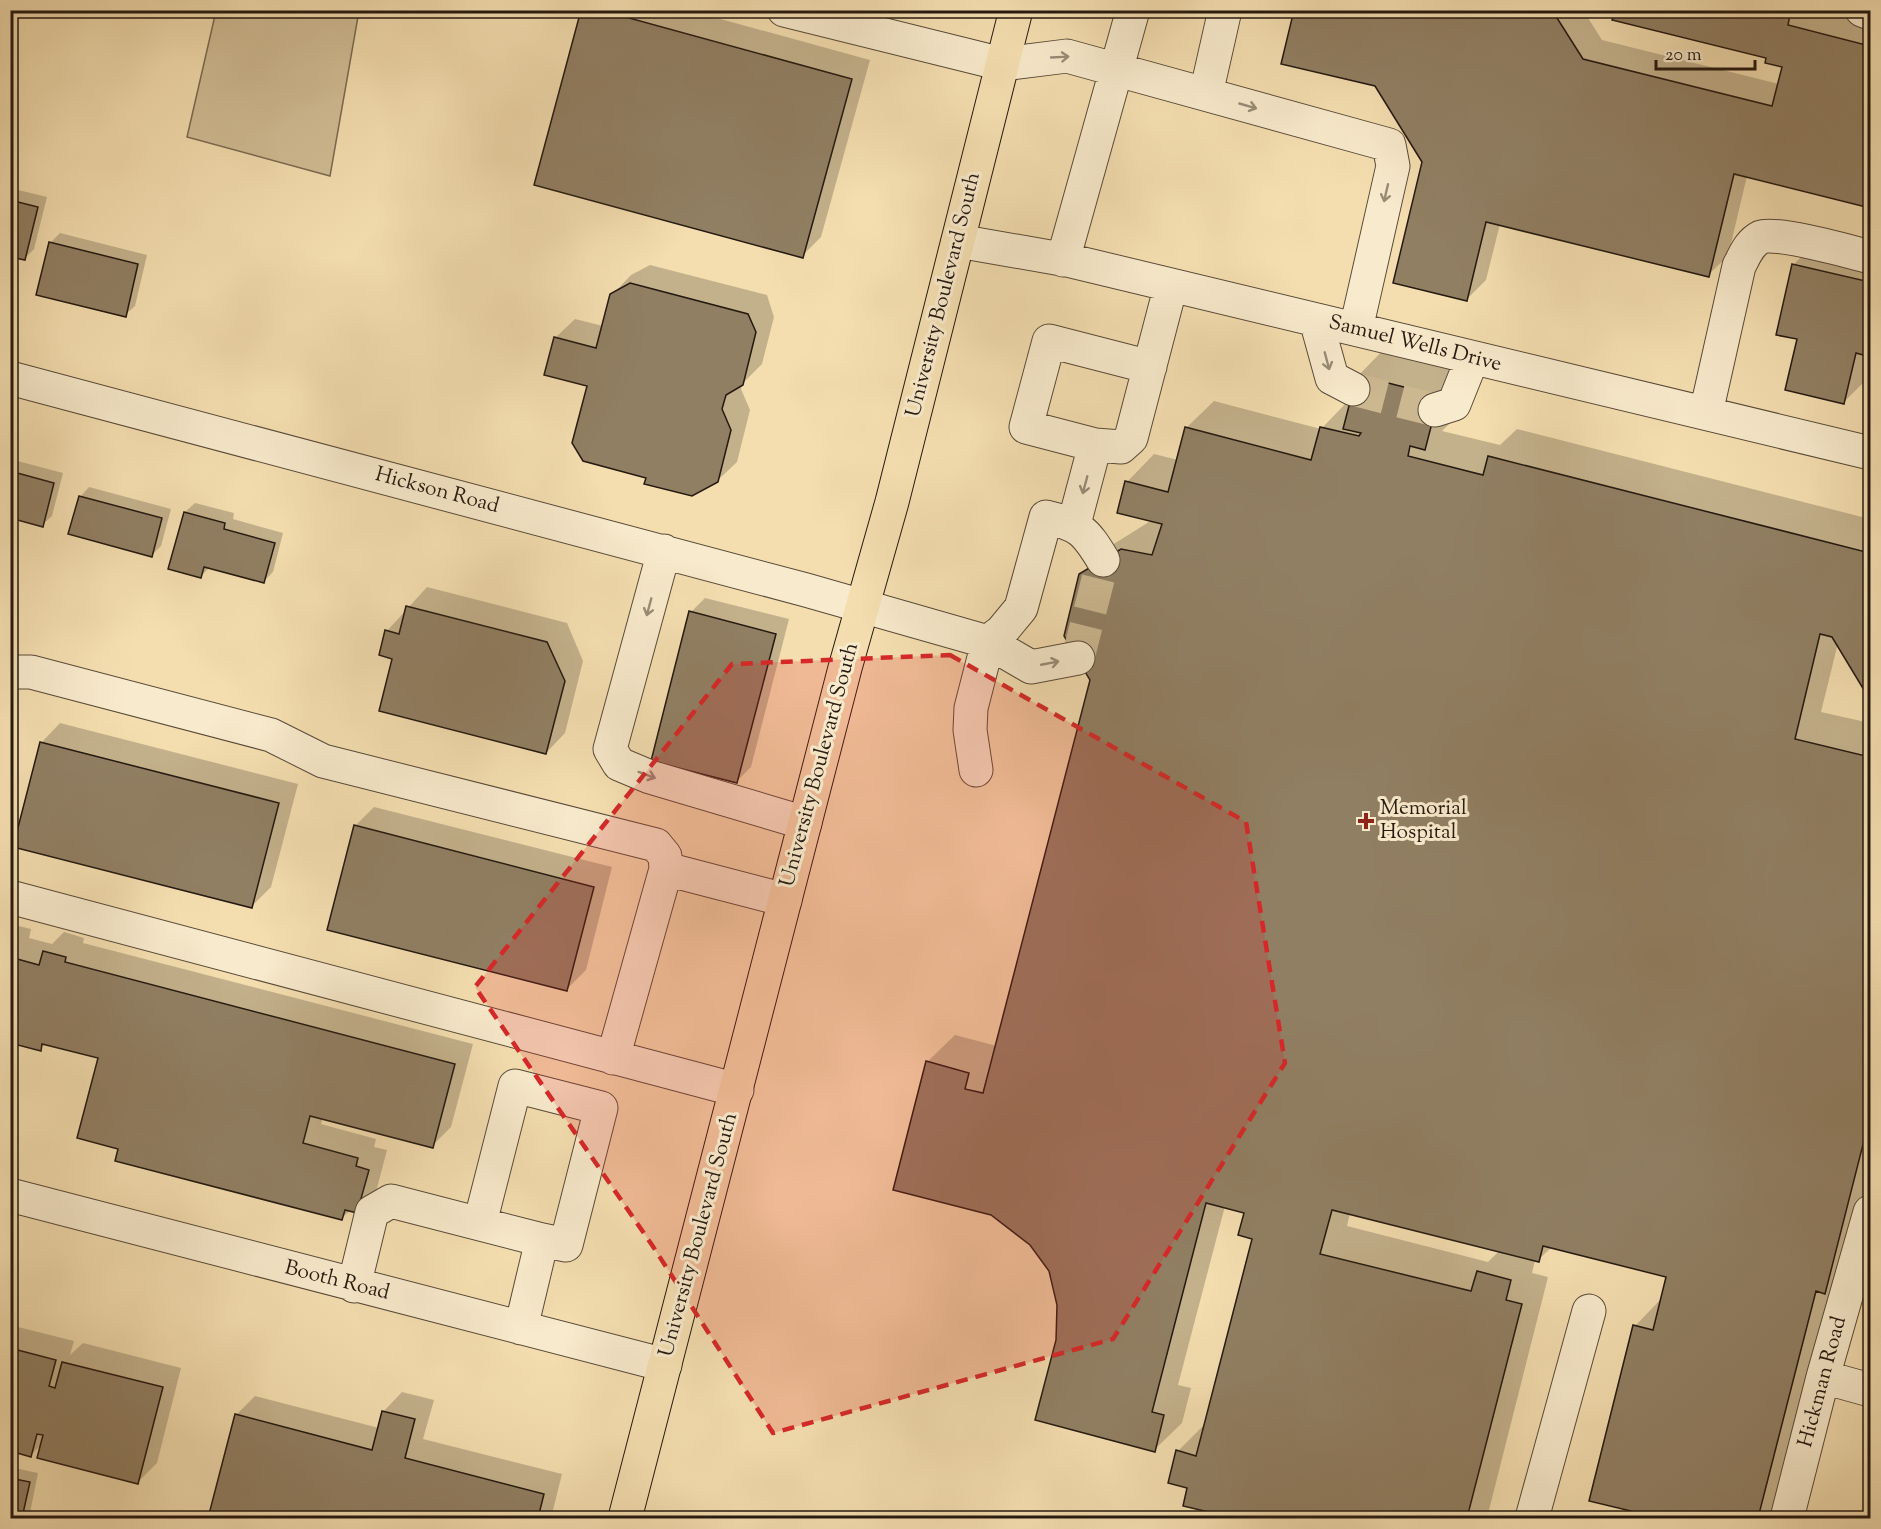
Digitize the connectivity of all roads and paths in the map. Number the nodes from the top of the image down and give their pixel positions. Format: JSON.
{"nodes":[{"id":1,"x":784,"y":10,"type":"edge"},
{"id":2,"x":1016,"y":10,"type":"edge"},
{"id":3,"x":1133,"y":10,"type":"edge"},
{"id":4,"x":1225,"y":10,"type":"edge"},
{"id":5,"x":1862,"y":10,"type":"edge"},
{"id":6,"x":1870,"y":13,"type":"edge"},
{"id":7,"x":1002,"y":64,"type":"junction"},
{"id":8,"x":1117,"y":69,"type":"junction"},
{"id":9,"x":1206,"y":94,"type":"junction"},
{"id":10,"x":958,"y":241,"type":"junction"},
{"id":11,"x":1870,"y":256,"type":"edge"},
{"id":12,"x":1063,"y":260,"type":"junction"},
{"id":13,"x":1171,"y":285,"type":"junction"},
{"id":14,"x":1316,"y":320,"type":"junction"},
{"id":15,"x":1356,"y":329,"type":"junction"},
{"id":16,"x":1472,"y":359,"type":"junction"},
{"id":17,"x":1150,"y":367,"type":"junction"},
{"id":18,"x":10,"y":378,"type":"edge"},
{"id":19,"x":1353,"y":389,"type":"tunnel mouth"},
{"id":20,"x":1435,"y":410,"type":"dead end"},
{"id":21,"x":1706,"y":413,"type":"junction"},
{"id":22,"x":1095,"y":445,"type":"junction"},
{"id":23,"x":1870,"y":453,"type":"edge"},
{"id":24,"x":1074,"y":524,"type":"junction"},
{"id":25,"x":664,"y":550,"type":"junction"},
{"id":26,"x":1103,"y":560,"type":"dead end"},
{"id":27,"x":862,"y":606,"type":"junction"},
{"id":28,"x":988,"y":642,"type":"junction"},
{"id":29,"x":1078,"y":658,"type":"dead end"},
{"id":30,"x":10,"y":672,"type":"edge"},
{"id":31,"x":976,"y":770,"type":"dead end"},
{"id":32,"x":805,"y":823,"type":"junction"},
{"id":33,"x":666,"y":869,"type":"junction"},
{"id":34,"x":10,"y":897,"type":"edge"},
{"id":35,"x":785,"y":900,"type":"junction"},
{"id":36,"x":613,"y":1058,"type":"junction"},
{"id":37,"x":737,"y":1090,"type":"junction"},
{"id":38,"x":10,"y":1195,"type":"edge"},
{"id":39,"x":1870,"y":1212,"type":"edge"},
{"id":40,"x":480,"y":1223,"type":"junction"},
{"id":41,"x":542,"y":1240,"type":"junction"},
{"id":42,"x":354,"y":1286,"type":"junction"},
{"id":43,"x":1589,"y":1311,"type":"dead end"},
{"id":44,"x":521,"y":1328,"type":"junction"},
{"id":45,"x":665,"y":1365,"type":"junction"},
{"id":46,"x":1823,"y":1377,"type":"junction"},
{"id":47,"x":1870,"y":1390,"type":"edge"},
{"id":48,"x":625,"y":1518,"type":"edge"},
{"id":49,"x":1532,"y":1518,"type":"edge"},
{"id":50,"x":1787,"y":1518,"type":"edge"}],
"edges":[{"from":1,"to":7,"type":"street"},
{"from":2,"to":7,"type":"main road","name":"University Boulevard South"},
{"from":3,"to":8,"type":"street"},
{"from":4,"to":9,"type":"street"},
{"from":5,"to":6,"type":"street"},
{"from":7,"to":8,"type":"street","one_way":true},
{"from":7,"to":10,"type":"main road","name":"University Boulevard South"},
{"from":8,"to":9,"type":"street"},
{"from":8,"to":12,"type":"street"},
{"from":9,"to":15,"type":"street","one_way":true},
{"from":10,"to":12,"type":"street","name":"Samuel Wells Drive"},
{"from":10,"to":27,"type":"main road","name":"University Boulevard South"},
{"from":11,"to":21,"type":"street"},
{"from":12,"to":13,"type":"street","name":"Samuel Wells Drive"},
{"from":13,"to":14,"type":"street","name":"Samuel Wells Drive"},
{"from":13,"to":17,"type":"street"},
{"from":14,"to":15,"type":"street","name":"Samuel Wells Drive"},
{"from":14,"to":19,"type":"street","one_way":true},
{"from":15,"to":16,"type":"street","name":"Samuel Wells Drive"},
{"from":16,"to":20,"type":"street"},
{"from":16,"to":21,"type":"street","name":"Samuel Wells Drive"},
{"from":17,"to":22,"type":"street"},
{"from":17,"to":22,"type":"street"},
{"from":18,"to":25,"type":"street","name":"Hickson Road"},
{"from":21,"to":23,"type":"street","name":"Samuel Wells Drive"},
{"from":22,"to":24,"type":"street","one_way":true},
{"from":24,"to":26,"type":"street"},
{"from":24,"to":28,"type":"street"},
{"from":25,"to":27,"type":"street","name":"Hickson Road"},
{"from":25,"to":32,"type":"street","one_way":true},
{"from":27,"to":28,"type":"street","name":"Hickson Road"},
{"from":27,"to":32,"type":"main road","name":"University Boulevard South"},
{"from":28,"to":29,"type":"street","name":"Hickson Road","one_way":true},
{"from":28,"to":31,"type":"street"},
{"from":30,"to":33,"type":"street"},
{"from":32,"to":35,"type":"main road","name":"University Boulevard South"},
{"from":33,"to":35,"type":"street"},
{"from":33,"to":36,"type":"street"},
{"from":34,"to":36,"type":"street"},
{"from":35,"to":37,"type":"main road","name":"University Boulevard South"},
{"from":36,"to":37,"type":"street"},
{"from":37,"to":45,"type":"main road","name":"University Boulevard South"},
{"from":38,"to":42,"type":"street","name":"Booth Road"},
{"from":39,"to":46,"type":"street","name":"Hickman Road"},
{"from":40,"to":41,"type":"street"},
{"from":40,"to":41,"type":"street"},
{"from":40,"to":42,"type":"street"},
{"from":41,"to":44,"type":"street"},
{"from":42,"to":44,"type":"street","name":"Booth Road"},
{"from":43,"to":49,"type":"street"},
{"from":44,"to":45,"type":"street","name":"Booth Road"},
{"from":45,"to":48,"type":"main road","name":"University Boulevard South"},
{"from":46,"to":47,"type":"street"},
{"from":46,"to":50,"type":"street","name":"Hickman Road"}]}
